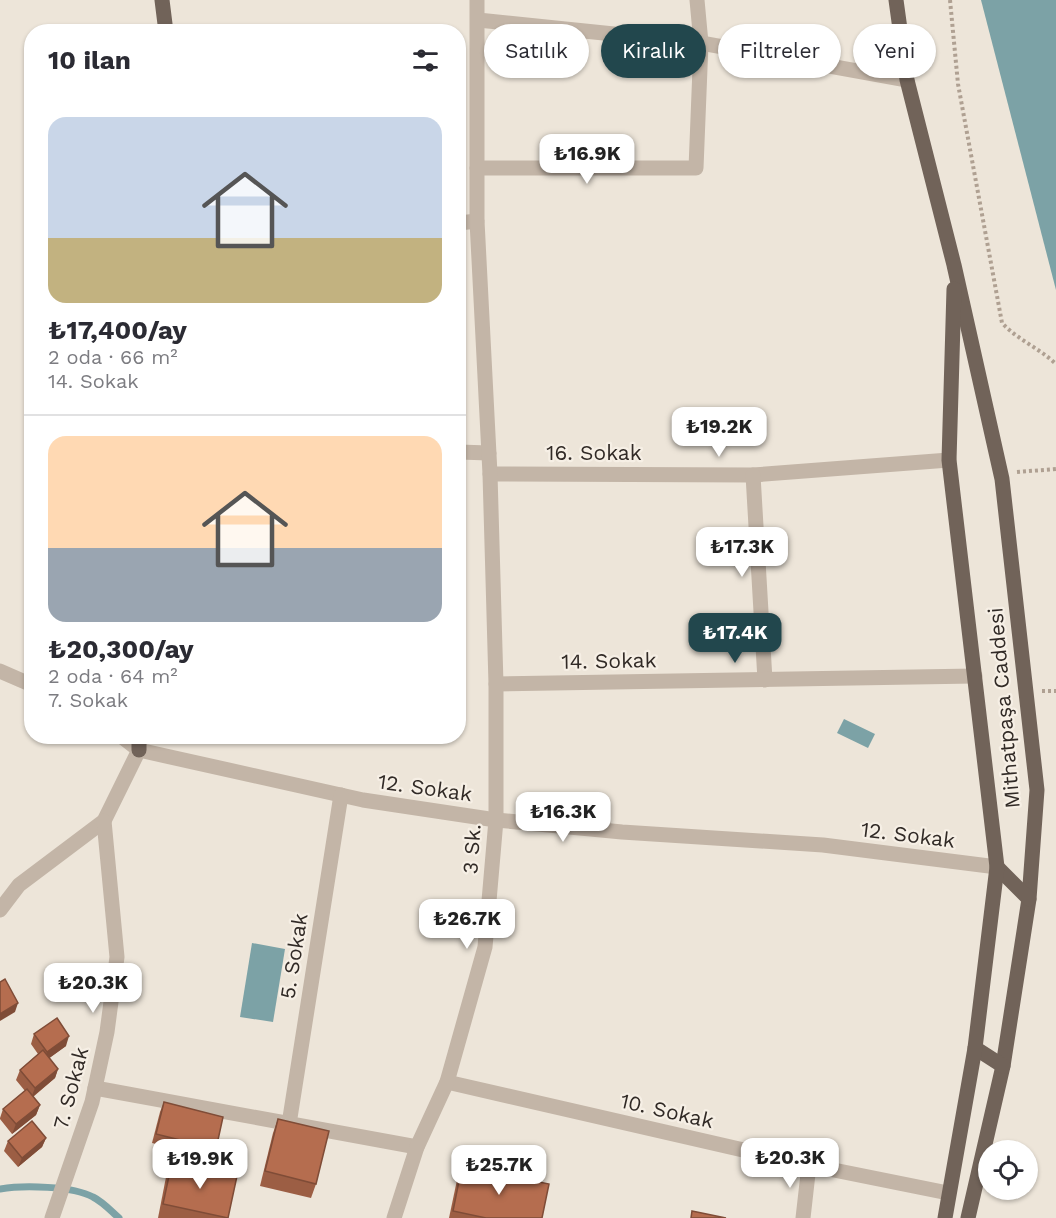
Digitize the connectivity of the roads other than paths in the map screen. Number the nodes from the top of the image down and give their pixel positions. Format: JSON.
{"nodes":[{"id":1,"x":162,"y":0,"type":"edge"},
{"id":2,"x":477,"y":0,"type":"edge"},
{"id":3,"x":697,"y":0,"type":"edge"},
{"id":4,"x":896,"y":0,"type":"edge"},
{"id":5,"x":478,"y":20,"type":"junction"},
{"id":6,"x":165,"y":24,"type":"edge"},
{"id":7,"x":699,"y":24,"type":"edge"},
{"id":8,"x":601,"y":33,"type":"edge"},
{"id":9,"x":706,"y":44,"type":"edge"},
{"id":10,"x":699,"y":78,"type":"edge"},
{"id":11,"x":907,"y":81,"type":"junction"},
{"id":12,"x":477,"y":168,"type":"junction"},
{"id":13,"x":477,"y":221,"type":"junction"},
{"id":14,"x":466,"y":222,"type":"edge"},
{"id":15,"x":954,"y":265,"type":"junction"},
{"id":16,"x":466,"y":452,"type":"edge"},
{"id":17,"x":489,"y":453,"type":"junction"},
{"id":18,"x":949,"y":460,"type":"junction"},
{"id":19,"x":490,"y":474,"type":"junction"},
{"id":20,"x":753,"y":475,"type":"junction"},
{"id":21,"x":0,"y":671,"type":"edge"},
{"id":22,"x":975,"y":676,"type":"junction"},
{"id":23,"x":765,"y":680,"type":"junction"},
{"id":24,"x":24,"y":682,"type":"edge"},
{"id":25,"x":496,"y":684,"type":"junction"},
{"id":26,"x":139,"y":744,"type":"edge"},
{"id":27,"x":143,"y":744,"type":"edge"},
{"id":28,"x":341,"y":795,"type":"junction"},
{"id":29,"x":496,"y":820,"type":"junction"},
{"id":30,"x":104,"y":821,"type":"junction"},
{"id":31,"x":997,"y":867,"type":"junction"},
{"id":32,"x":1029,"y":899,"type":"junction"},
{"id":33,"x":0,"y":910,"type":"edge"},
{"id":34,"x":975,"y":1048,"type":"junction"},
{"id":35,"x":1003,"y":1066,"type":"junction"},
{"id":36,"x":447,"y":1082,"type":"junction"},
{"id":37,"x":95,"y":1088,"type":"junction"},
{"id":38,"x":289,"y":1124,"type":"junction"},
{"id":39,"x":417,"y":1147,"type":"junction"},
{"id":40,"x":809,"y":1165,"type":"junction"},
{"id":41,"x":948,"y":1193,"type":"junction"},
{"id":42,"x":52,"y":1218,"type":"edge"},
{"id":43,"x":394,"y":1218,"type":"edge"},
{"id":44,"x":803,"y":1218,"type":"edge"},
{"id":45,"x":945,"y":1218,"type":"edge"},
{"id":46,"x":968,"y":1218,"type":"edge"}],
"edges":[{"from":1,"to":6,"type":"main road"},
{"from":2,"to":5,"type":"street","name":"3 Sk."},
{"from":3,"to":7,"type":"street"},
{"from":4,"to":11,"type":"main road","name":"Mithatpaşa Caddesi"},
{"from":5,"to":8,"type":"street"},
{"from":5,"to":12,"type":"street","name":"3 Sk."},
{"from":9,"to":11,"type":"street"},
{"from":10,"to":12,"type":"street"},
{"from":11,"to":15,"type":"main road","name":"Mithatpaşa Caddesi"},
{"from":12,"to":13,"type":"street","name":"3 Sk."},
{"from":13,"to":14,"type":"street"},
{"from":13,"to":17,"type":"street","name":"3 Sk."},
{"from":15,"to":18,"type":"main road","name":"Mithatpaşa Caddesi"},
{"from":15,"to":32,"type":"main road","name":"Mithatpaşa Caddesi"},
{"from":16,"to":17,"type":"street"},
{"from":17,"to":19,"type":"street","name":"3 Sk."},
{"from":18,"to":20,"type":"street","name":"16. Sokak"},
{"from":18,"to":22,"type":"main road","name":"Mithatpaşa Caddesi"},
{"from":19,"to":20,"type":"street","name":"16. Sokak"},
{"from":19,"to":25,"type":"street","name":"3 Sk."},
{"from":20,"to":23,"type":"street"},
{"from":21,"to":24,"type":"street"},
{"from":22,"to":23,"type":"street","name":"14. Sokak"},
{"from":22,"to":31,"type":"main road","name":"Mithatpaşa Caddesi"},
{"from":23,"to":25,"type":"street","name":"14. Sokak"},
{"from":25,"to":29,"type":"street","name":"3 Sk."},
{"from":26,"to":30,"type":"street"},
{"from":27,"to":28,"type":"street","name":"12. Sokak"},
{"from":28,"to":29,"type":"street","name":"12. Sokak"},
{"from":28,"to":38,"type":"street","name":"5. Sokak"},
{"from":29,"to":31,"type":"street","name":"12. Sokak"},
{"from":29,"to":36,"type":"street","name":"3 Sk."},
{"from":30,"to":33,"type":"street"},
{"from":30,"to":37,"type":"street","name":"7. Sokak"},
{"from":31,"to":32,"type":"main road"},
{"from":31,"to":34,"type":"main road","name":"Mithatpaşa Caddesi"},
{"from":32,"to":35,"type":"main road","name":"Mithatpaşa Caddesi"},
{"from":34,"to":35,"type":"main road"},
{"from":34,"to":41,"type":"main road","name":"Mithatpaşa Caddesi"},
{"from":35,"to":46,"type":"main road","name":"Mithatpaşa Caddesi"},
{"from":36,"to":39,"type":"street","name":"3 Sk."},
{"from":36,"to":40,"type":"street","name":"10. Sokak"},
{"from":37,"to":38,"type":"street"},
{"from":37,"to":42,"type":"street","name":"7. Sokak"},
{"from":38,"to":39,"type":"street"},
{"from":39,"to":43,"type":"street","name":"3 Sk."},
{"from":40,"to":41,"type":"street","name":"10. Sokak"},
{"from":40,"to":44,"type":"street"},
{"from":41,"to":45,"type":"main road","name":"Mithatpaşa Caddesi"}]}
